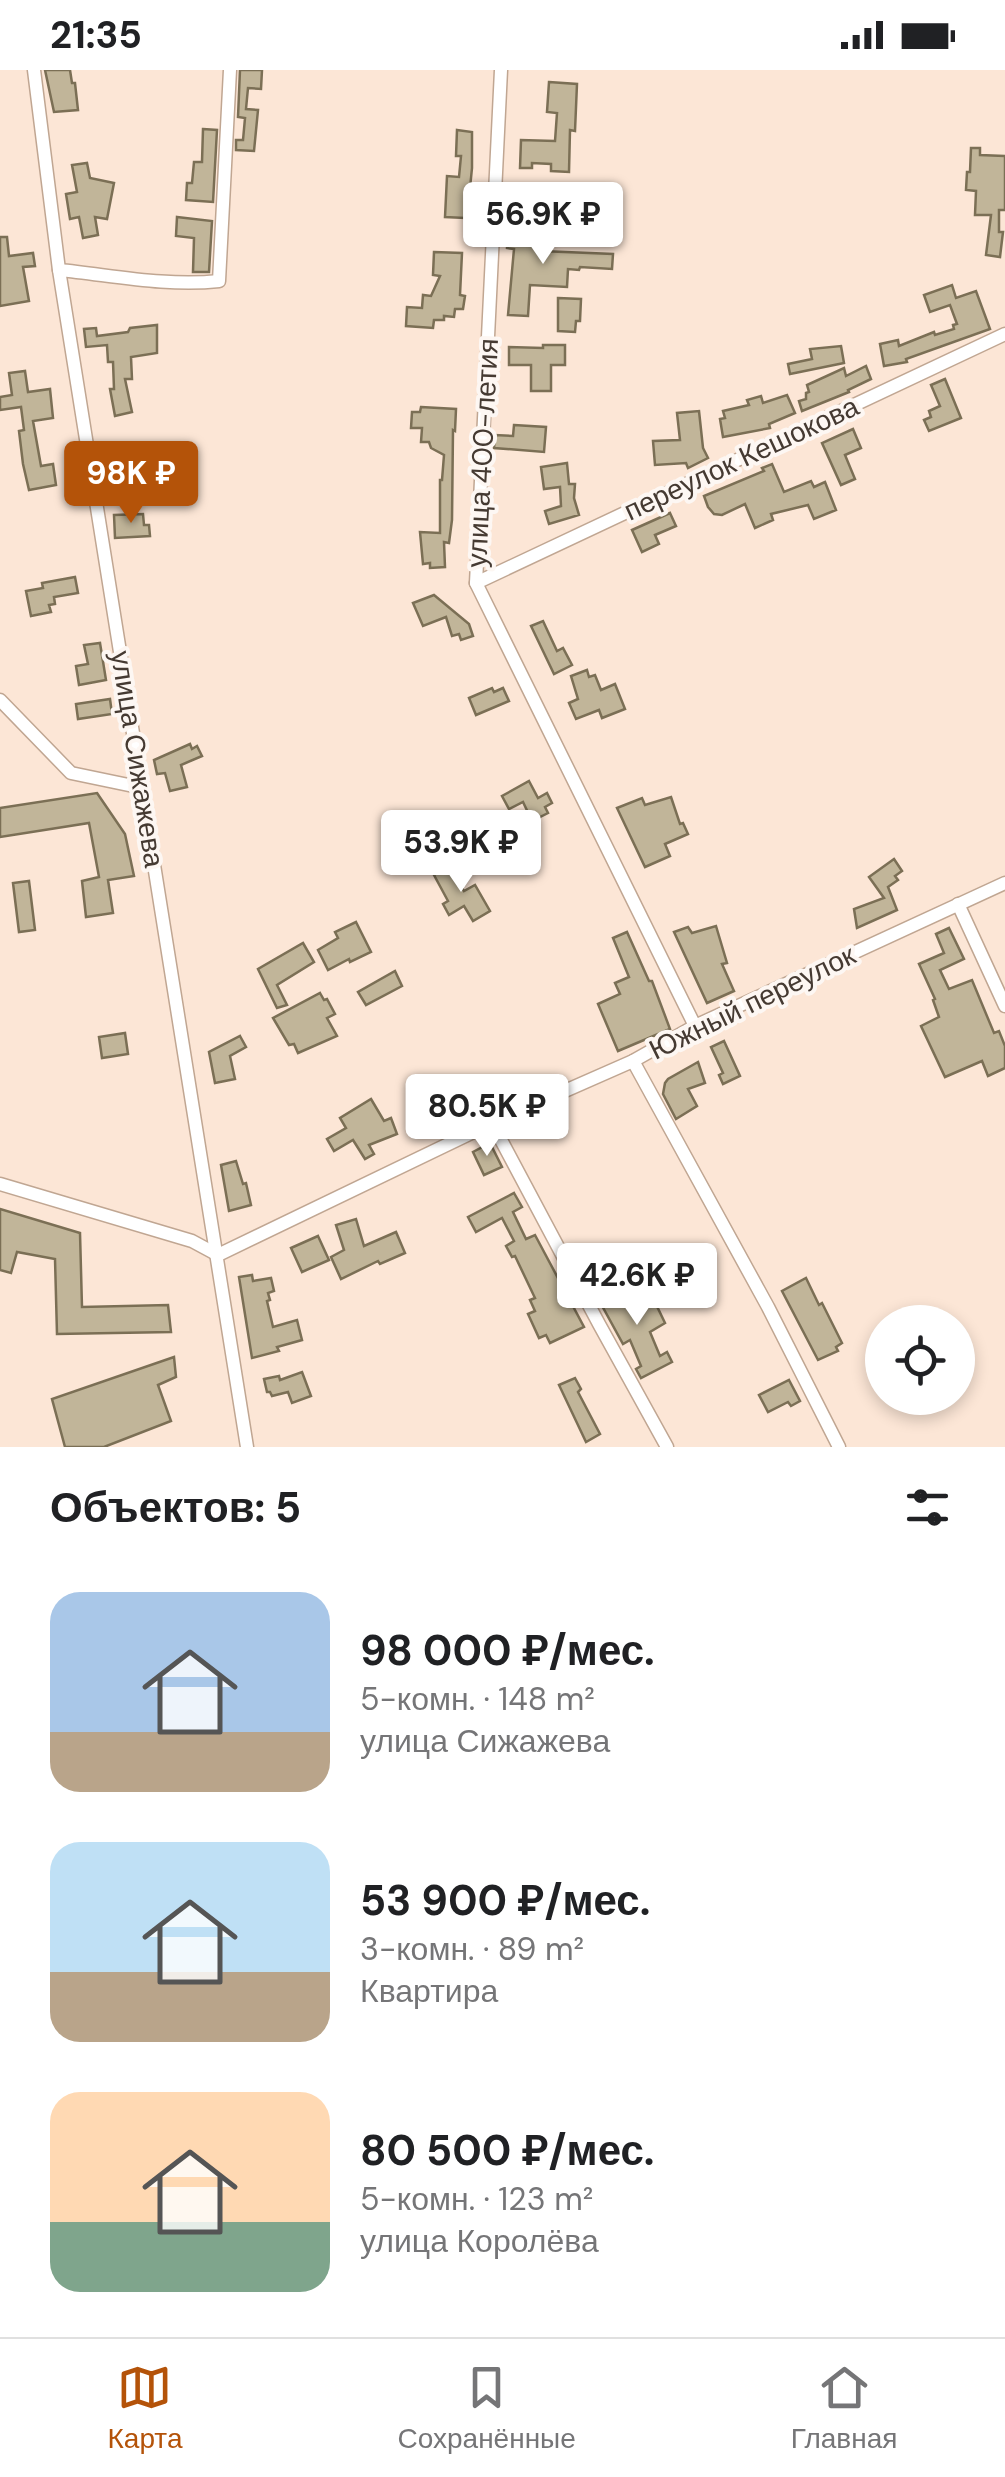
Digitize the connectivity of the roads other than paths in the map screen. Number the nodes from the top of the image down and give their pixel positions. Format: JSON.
{"nodes":[{"id":1,"x":34,"y":70,"type":"edge"},
{"id":2,"x":230,"y":70,"type":"edge"},
{"id":3,"x":501,"y":70,"type":"edge"},
{"id":4,"x":59,"y":270,"type":"junction"},
{"id":5,"x":1005,"y":334,"type":"edge"},
{"id":6,"x":476,"y":583,"type":"junction"},
{"id":7,"x":0,"y":700,"type":"edge"},
{"id":8,"x":143,"y":788,"type":"junction"},
{"id":9,"x":1005,"y":882,"type":"edge"},
{"id":10,"x":958,"y":904,"type":"junction"},
{"id":11,"x":1005,"y":1006,"type":"edge"},
{"id":12,"x":695,"y":1026,"type":"junction"},
{"id":13,"x":633,"y":1061,"type":"junction"},
{"id":14,"x":492,"y":1123,"type":"junction"},
{"id":15,"x":0,"y":1184,"type":"edge"},
{"id":16,"x":218,"y":1255,"type":"junction"},
{"id":17,"x":248,"y":1447,"type":"edge"},
{"id":18,"x":667,"y":1447,"type":"edge"},
{"id":19,"x":840,"y":1447,"type":"edge"}],
"edges":[{"from":1,"to":4,"type":"street","name":"улица Сижажева"},
{"from":2,"to":4,"type":"street"},
{"from":3,"to":6,"type":"street","name":"улица 400-летия"},
{"from":4,"to":8,"type":"street","name":"улица Сижажева"},
{"from":5,"to":6,"type":"street","name":"переулок Кешокова"},
{"from":6,"to":12,"type":"street","name":"улица 400-летия"},
{"from":7,"to":8,"type":"street"},
{"from":8,"to":16,"type":"street","name":"улица Сижажева"},
{"from":9,"to":10,"type":"street","name":"Южный переулок"},
{"from":10,"to":11,"type":"street"},
{"from":10,"to":12,"type":"street","name":"Южный переулок"},
{"from":12,"to":13,"type":"street","name":"Южный переулок"},
{"from":13,"to":14,"type":"street","name":"Южный переулок"},
{"from":13,"to":19,"type":"street"},
{"from":14,"to":16,"type":"street","name":"Южный переулок"},
{"from":14,"to":18,"type":"street"},
{"from":15,"to":16,"type":"street"},
{"from":16,"to":17,"type":"street","name":"улица Сижажева"}]}
